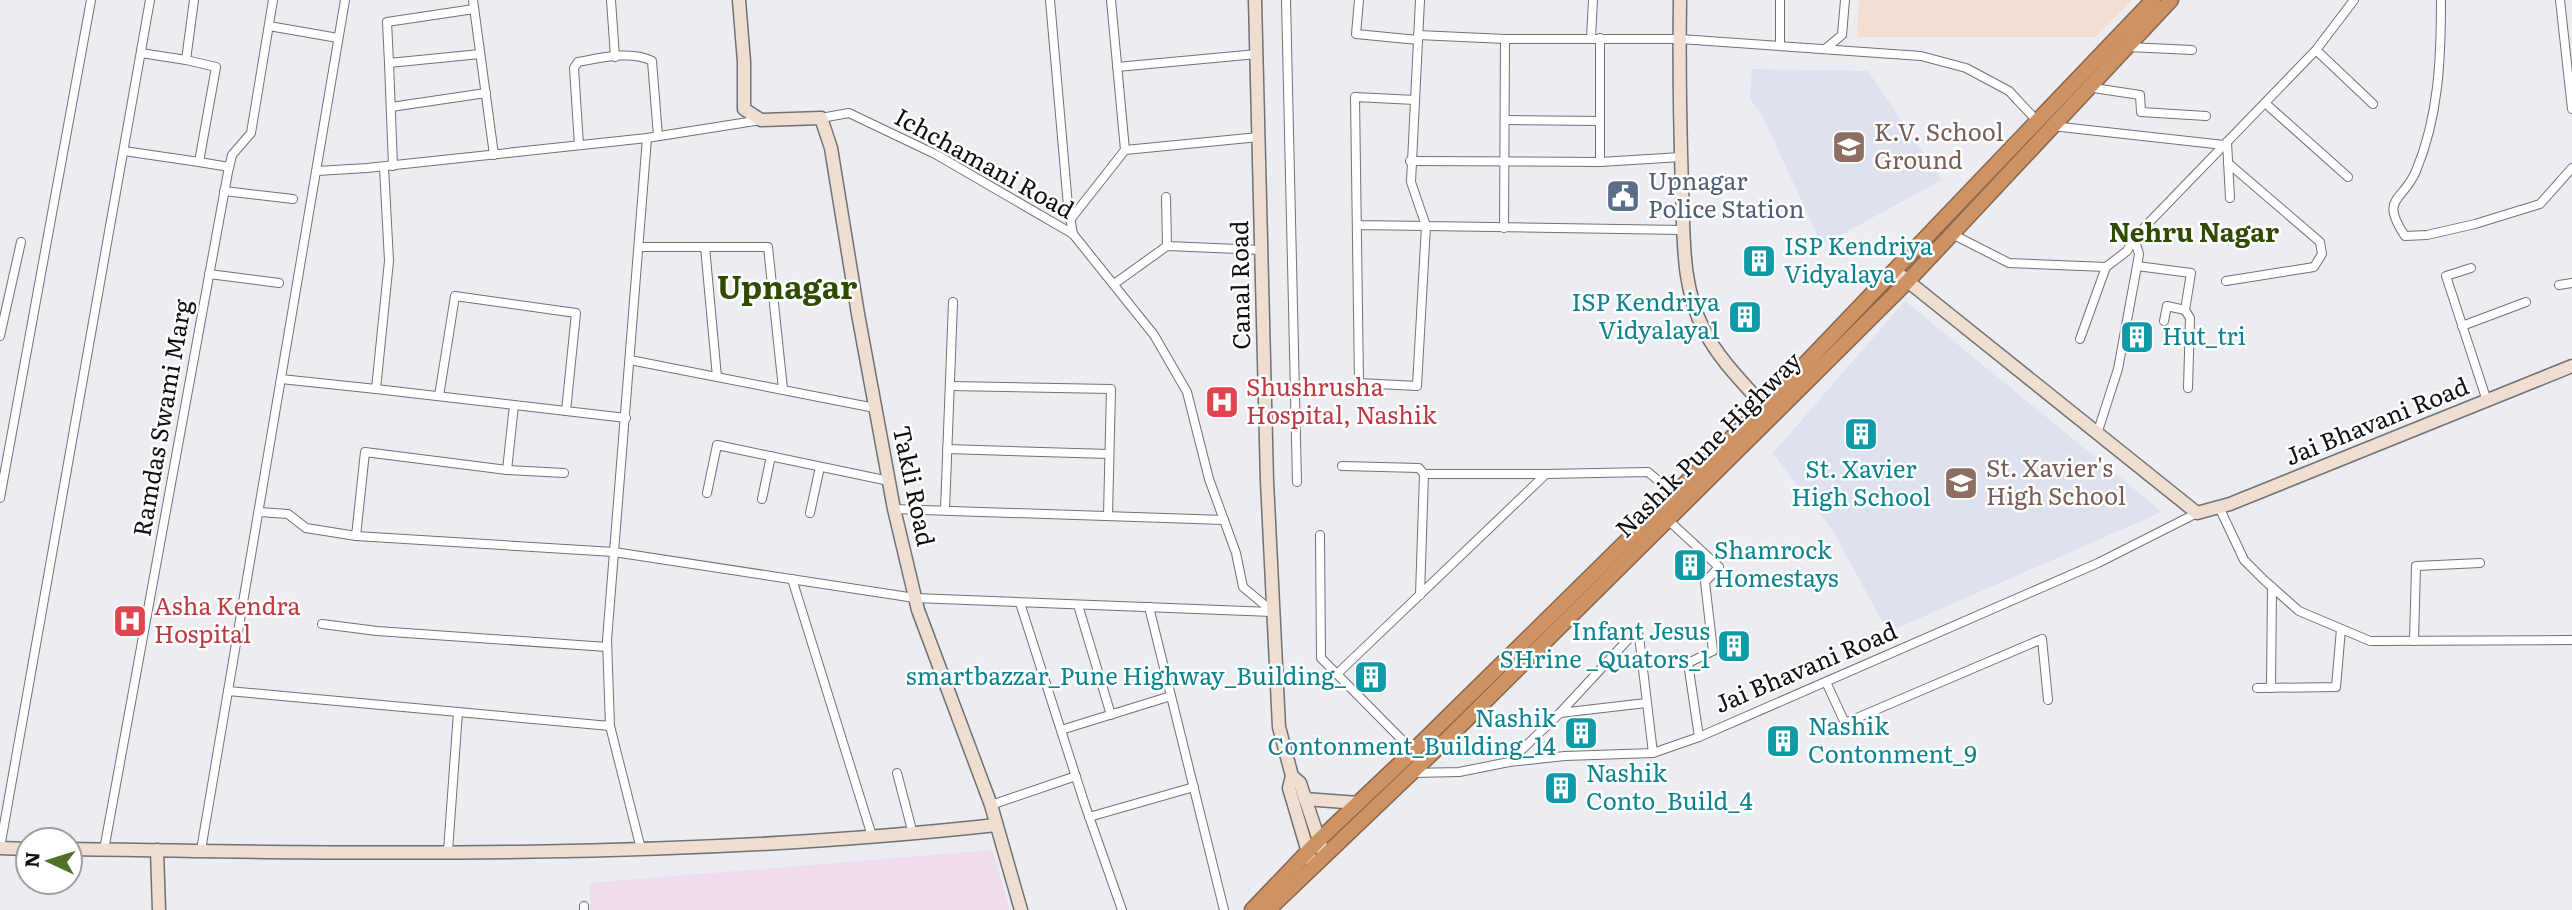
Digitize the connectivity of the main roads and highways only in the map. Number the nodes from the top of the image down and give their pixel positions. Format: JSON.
{"nodes":[{"id":1,"x":2153,"y":0,"type":"edge"},
{"id":2,"x":2171,"y":0,"type":"edge"},
{"id":3,"x":2045,"y":124,"type":"junction"},
{"id":4,"x":1310,"y":859,"type":"junction"},
{"id":5,"x":1252,"y":910,"type":"edge"},
{"id":6,"x":1268,"y":910,"type":"edge"}],
"edges":[{"from":1,"to":3,"type":"highway","name":"Nashik Pune Highway"},
{"from":2,"to":3,"type":"highway","name":"Nashik Pune Highway"},
{"from":3,"to":4,"type":"highway","name":"Nashik Pune Highway"},
{"from":3,"to":4,"type":"highway","name":"Nashik Pune Highway"},
{"from":4,"to":5,"type":"highway","name":"Nashik Pune Highway"},
{"from":4,"to":6,"type":"highway","name":"Nashik Pune Highway"}]}
